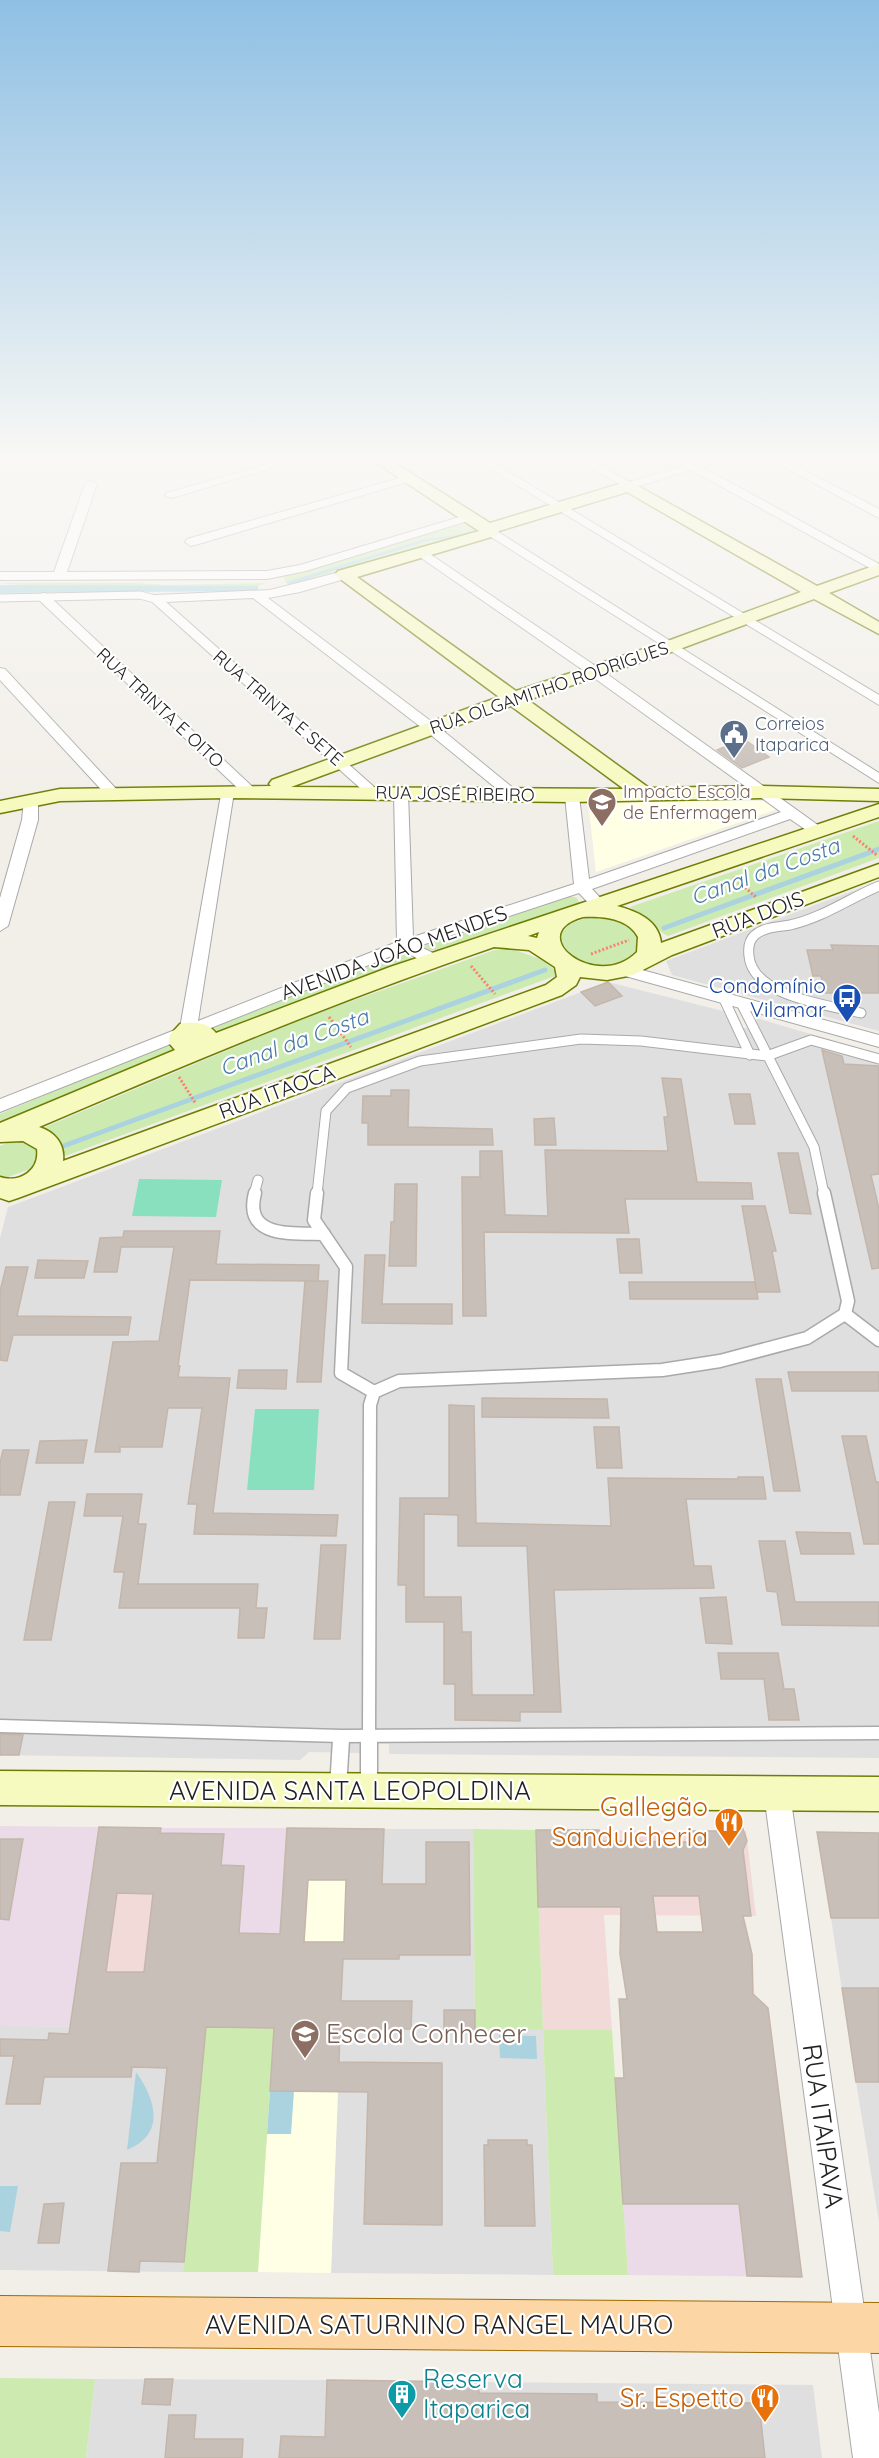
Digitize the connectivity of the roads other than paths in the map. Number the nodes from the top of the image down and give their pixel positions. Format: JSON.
{"nodes":[{"id":1,"x":266,"y":575,"type":"edge"},
{"id":2,"x":344,"y":575,"type":"joint"},
{"id":3,"x":454,"y":575,"type":"edge"},
{"id":4,"x":560,"y":575,"type":"edge"},
{"id":5,"x":672,"y":575,"type":"edge"},
{"id":6,"x":786,"y":575,"type":"edge"},
{"id":7,"x":862,"y":575,"type":"edge"},
{"id":8,"x":0,"y":576,"type":"edge"},
{"id":9,"x":59,"y":576,"type":"joint"},
{"id":10,"x":815,"y":591,"type":"junction"},
{"id":11,"x":258,"y":596,"type":"junction"},
{"id":12,"x":42,"y":597,"type":"junction"},
{"id":13,"x":0,"y":598,"type":"edge"},
{"id":14,"x":155,"y":599,"type":"junction"},
{"id":15,"x":743,"y":618,"type":"junction"},
{"id":16,"x":879,"y":629,"type":"edge"},
{"id":17,"x":671,"y":646,"type":"junction"},
{"id":18,"x":0,"y":672,"type":"edge"},
{"id":19,"x":595,"y":672,"type":"junction"},
{"id":20,"x":514,"y":698,"type":"junction"},
{"id":21,"x":879,"y":700,"type":"edge"},
{"id":22,"x":431,"y":728,"type":"junction"},
{"id":23,"x":341,"y":763,"type":"junction"},
{"id":24,"x":879,"y":779,"type":"edge"},
{"id":25,"x":227,"y":792,"type":"junction"},
{"id":26,"x":762,"y":792,"type":"junction"},
{"id":27,"x":374,"y":793,"type":"junction"},
{"id":28,"x":400,"y":793,"type":"junction"},
{"id":29,"x":252,"y":794,"type":"junction"},
{"id":30,"x":644,"y":794,"type":"junction"},
{"id":31,"x":114,"y":795,"type":"junction"},
{"id":32,"x":513,"y":795,"type":"junction"},
{"id":33,"x":879,"y":795,"type":"edge"},
{"id":34,"x":572,"y":796,"type":"junction"},
{"id":35,"x":31,"y":799,"type":"junction"},
{"id":36,"x":0,"y":807,"type":"edge"},
{"id":37,"x":879,"y":810,"type":"edge"},
{"id":38,"x":792,"y":813,"type":"junction"},
{"id":39,"x":817,"y":831,"type":"junction"},
{"id":40,"x":876,"y":861,"type":"edge"},
{"id":41,"x":879,"y":886,"type":"edge"},
{"id":42,"x":582,"y":887,"type":"junction"},
{"id":43,"x":585,"y":909,"type":"junction"},
{"id":44,"x":0,"y":926,"type":"edge"},
{"id":45,"x":405,"y":945,"type":"junction"},
{"id":46,"x":459,"y":951,"type":"junction"},
{"id":47,"x":560,"y":959,"type":"junction"},
{"id":48,"x":433,"y":960,"type":"junction"},
{"id":49,"x":626,"y":968,"type":"junction"},
{"id":50,"x":554,"y":990,"type":"junction"},
{"id":51,"x":723,"y":997,"type":"junction"},
{"id":52,"x":741,"y":1003,"type":"junction"},
{"id":53,"x":861,"y":1012,"type":"dead end"},
{"id":54,"x":194,"y":1039,"type":"junction"},
{"id":55,"x":879,"y":1041,"type":"edge"},
{"id":56,"x":750,"y":1055,"type":"junction"},
{"id":57,"x":767,"y":1056,"type":"junction"},
{"id":58,"x":879,"y":1059,"type":"edge"},
{"id":59,"x":0,"y":1106,"type":"edge"},
{"id":60,"x":0,"y":1133,"type":"edge"},
{"id":61,"x":258,"y":1180,"type":"dead end"},
{"id":62,"x":33,"y":1182,"type":"junction"},
{"id":63,"x":3,"y":1191,"type":"edge"},
{"id":64,"x":324,"y":1234,"type":"junction"},
{"id":65,"x":845,"y":1314,"type":"junction"},
{"id":66,"x":879,"y":1340,"type":"edge"},
{"id":67,"x":374,"y":1392,"type":"junction"},
{"id":68,"x":0,"y":1726,"type":"edge"},
{"id":69,"x":879,"y":1733,"type":"edge"},
{"id":70,"x":369,"y":1735,"type":"junction"},
{"id":71,"x":341,"y":1736,"type":"junction"},
{"id":72,"x":0,"y":1788,"type":"edge"},
{"id":73,"x":353,"y":1791,"type":"junction"},
{"id":74,"x":777,"y":1794,"type":"junction"},
{"id":75,"x":879,"y":1794,"type":"edge"},
{"id":76,"x":0,"y":2321,"type":"edge"},
{"id":77,"x":865,"y":2328,"type":"edge"},
{"id":78,"x":869,"y":2458,"type":"edge"}],
"edges":[{"from":1,"to":9,"type":"street"},
{"from":2,"to":11,"type":"street"},
{"from":2,"to":20,"type":"street"},
{"from":3,"to":19,"type":"street"},
{"from":4,"to":17,"type":"street"},
{"from":5,"to":15,"type":"street"},
{"from":6,"to":10,"type":"street"},
{"from":7,"to":10,"type":"street","name":"RUA OLGAMITHO RODRIGUES"},
{"from":8,"to":9,"type":"street"},
{"from":10,"to":15,"type":"street","name":"RUA OLGAMITHO RODRIGUES"},
{"from":10,"to":16,"type":"street"},
{"from":11,"to":14,"type":"street"},
{"from":11,"to":22,"type":"street"},
{"from":12,"to":13,"type":"lane"},
{"from":12,"to":14,"type":"lane"},
{"from":12,"to":29,"type":"street","name":"RUA TRINTA E OITO"},
{"from":14,"to":23,"type":"street","name":"RUA TRINTA E SETE"},
{"from":15,"to":17,"type":"street","name":"RUA OLGAMITHO RODRIGUES"},
{"from":15,"to":21,"type":"street"},
{"from":17,"to":19,"type":"street","name":"RUA OLGAMITHO RODRIGUES"},
{"from":17,"to":24,"type":"street"},
{"from":18,"to":31,"type":"street"},
{"from":19,"to":20,"type":"street","name":"RUA OLGAMITHO RODRIGUES"},
{"from":19,"to":26,"type":"street"},
{"from":20,"to":22,"type":"street","name":"RUA OLGAMITHO RODRIGUES"},
{"from":20,"to":30,"type":"street"},
{"from":22,"to":23,"type":"street","name":"RUA OLGAMITHO RODRIGUES"},
{"from":22,"to":32,"type":"street"},
{"from":23,"to":27,"type":"street","name":"RUA TRINTA E SETE"},
{"from":23,"to":29,"type":"street","name":"RUA OLGAMITHO RODRIGUES"},
{"from":25,"to":29,"type":"street","name":"RUA JOSÉ RIBEIRO"},
{"from":25,"to":31,"type":"street","name":"RUA JOSÉ RIBEIRO"},
{"from":25,"to":54,"type":"street","name":"RUA TRINTA E OITO"},
{"from":26,"to":30,"type":"street","name":"RUA JOSÉ RIBEIRO"},
{"from":26,"to":33,"type":"street","name":"RUA JOSÉ RIBEIRO"},
{"from":26,"to":38,"type":"street"},
{"from":27,"to":28,"type":"street","name":"RUA JOSÉ RIBEIRO"},
{"from":27,"to":29,"type":"street","name":"RUA JOSÉ RIBEIRO"},
{"from":28,"to":32,"type":"street","name":"RUA JOSÉ RIBEIRO"},
{"from":28,"to":45,"type":"street"},
{"from":30,"to":34,"type":"street","name":"RUA JOSÉ RIBEIRO"},
{"from":31,"to":35,"type":"street","name":"RUA JOSÉ RIBEIRO"},
{"from":32,"to":34,"type":"street","name":"RUA JOSÉ RIBEIRO"},
{"from":34,"to":42,"type":"street"},
{"from":35,"to":36,"type":"street","name":"RUA JOSÉ RIBEIRO"},
{"from":35,"to":44,"type":"street"},
{"from":37,"to":39,"type":"street","name":"AVENIDA JOÃO MENDES"},
{"from":38,"to":39,"type":"street"},
{"from":38,"to":42,"type":"street","name":"AVENIDA JOÃO MENDES"},
{"from":39,"to":43,"type":"street","name":"AVENIDA JOÃO MENDES"},
{"from":40,"to":49,"type":"street","name":"RUA DOIS"},
{"from":41,"to":53,"type":"lane"},
{"from":42,"to":43,"type":"street"},
{"from":42,"to":45,"type":"street","name":"AVENIDA JOÃO MENDES"},
{"from":43,"to":46,"type":"street","name":"AVENIDA JOÃO MENDES"},
{"from":43,"to":47,"type":"street"},
{"from":43,"to":49,"type":"street"},
{"from":45,"to":48,"type":"street"},
{"from":45,"to":54,"type":"street","name":"AVENIDA JOÃO MENDES"},
{"from":46,"to":47,"type":"street"},
{"from":46,"to":48,"type":"street","name":"AVENIDA JOÃO MENDES"},
{"from":47,"to":49,"type":"street"},
{"from":47,"to":50,"type":"street"},
{"from":48,"to":54,"type":"street","name":"AVENIDA JOÃO MENDES"},
{"from":49,"to":50,"type":"street","name":"RUA DOIS"},
{"from":49,"to":51,"type":"street"},
{"from":50,"to":62,"type":"street","name":"RUA ITAOCA"},
{"from":51,"to":52,"type":"street"},
{"from":51,"to":56,"type":"lane"},
{"from":52,"to":55,"type":"street"},
{"from":52,"to":57,"type":"lane"},
{"from":54,"to":59,"type":"street","name":"AVENIDA JOÃO MENDES"},
{"from":54,"to":60,"type":"street","name":"AVENIDA JOÃO MENDES"},
{"from":56,"to":57,"type":"lane"},
{"from":56,"to":64,"type":"lane"},
{"from":57,"to":58,"type":"lane"},
{"from":57,"to":65,"type":"lane"},
{"from":60,"to":62,"type":"street"},
{"from":61,"to":64,"type":"lane"},
{"from":62,"to":63,"type":"street","name":"RUA ITAOCA"},
{"from":64,"to":67,"type":"lane"},
{"from":65,"to":66,"type":"lane"},
{"from":65,"to":67,"type":"lane"},
{"from":67,"to":70,"type":"lane"},
{"from":68,"to":71,"type":"lane"},
{"from":69,"to":70,"type":"lane"},
{"from":70,"to":71,"type":"lane"},
{"from":70,"to":73,"type":"lane"},
{"from":71,"to":73,"type":"lane"},
{"from":72,"to":73,"type":"street","name":"AVENIDA SANTA LEOPOLDINA"},
{"from":73,"to":74,"type":"street","name":"AVENIDA SANTA LEOPOLDINA"},
{"from":74,"to":75,"type":"street","name":"AVENIDA SANTA LEOPOLDINA"},
{"from":74,"to":77,"type":"street","name":"RUA ITAIPAVA"},
{"from":76,"to":77,"type":"main road","name":"AVENIDA SATURNINO RANGEL MAURO"},
{"from":77,"to":78,"type":"street","name":"RUA ITAIPAVA"}]}
